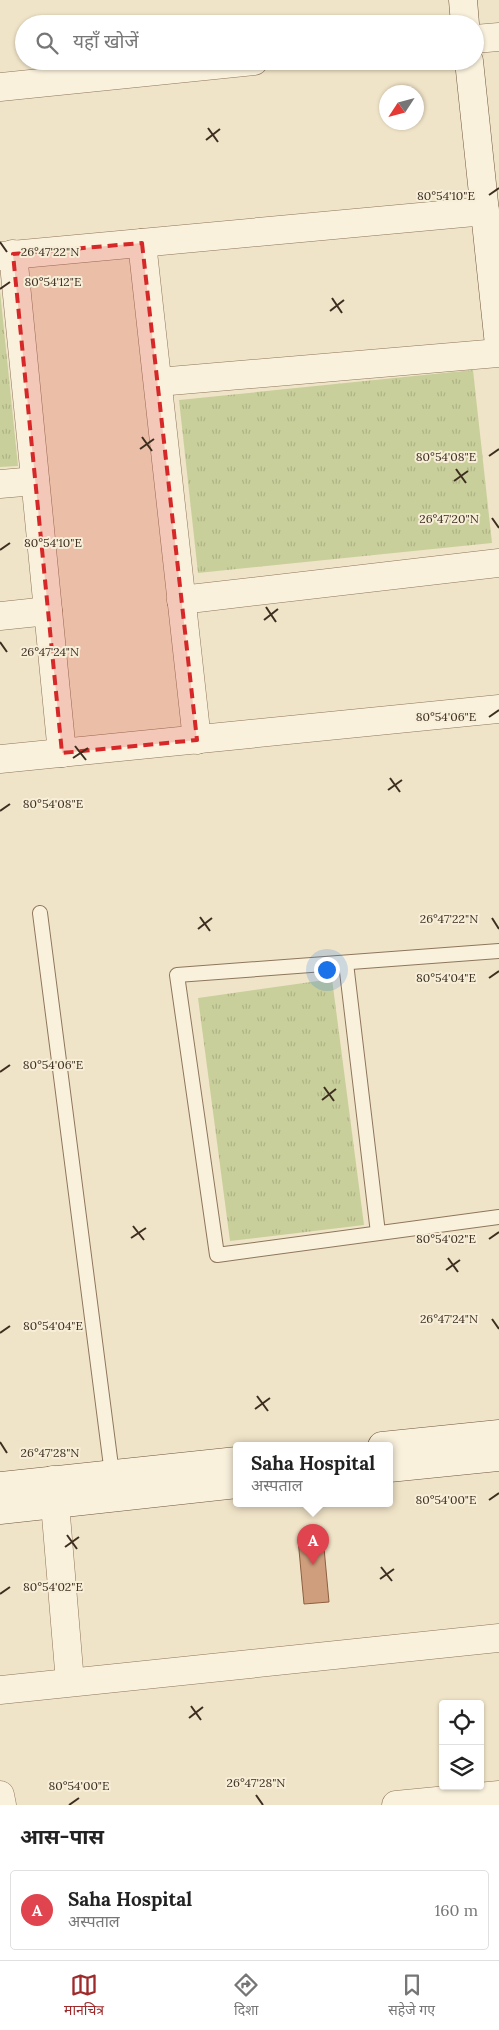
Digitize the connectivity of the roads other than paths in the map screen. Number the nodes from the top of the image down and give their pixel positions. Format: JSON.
{"nodes":[{"id":1,"x":463,"y":0,"type":"edge"},
{"id":2,"x":464,"y":15,"type":"edge"},
{"id":3,"x":499,"y":37,"type":"edge"},
{"id":4,"x":484,"y":38,"type":"edge"},
{"id":5,"x":166,"y":70,"type":"edge"},
{"id":6,"x":470,"y":70,"type":"edge"},
{"id":7,"x":0,"y":87,"type":"edge"},
{"id":8,"x":485,"y":211,"type":"junction"},
{"id":9,"x":142,"y":243,"type":"junction"},
{"id":10,"x":6,"y":255,"type":"edge"},
{"id":11,"x":499,"y":345,"type":"edge"},
{"id":12,"x":499,"y":353,"type":"edge"},
{"id":13,"x":158,"y":382,"type":"junction"},
{"id":14,"x":35,"y":481,"type":"junction"},
{"id":15,"x":0,"y":484,"type":"edge"},
{"id":16,"x":499,"y":563,"type":"edge"},
{"id":17,"x":181,"y":600,"type":"junction"},
{"id":18,"x":48,"y":611,"type":"junction"},
{"id":19,"x":0,"y":616,"type":"edge"},
{"id":20,"x":499,"y":709,"type":"edge"},
{"id":21,"x":196,"y":740,"type":"junction"},
{"id":22,"x":62,"y":753,"type":"junction"},
{"id":23,"x":0,"y":759,"type":"edge"},
{"id":24,"x":40,"y":913,"type":"dead end"},
{"id":25,"x":499,"y":952,"type":"edge"},
{"id":26,"x":346,"y":963,"type":"junction"},
{"id":27,"x":499,"y":1217,"type":"edge"},
{"id":28,"x":378,"y":1233,"type":"junction"},
{"id":29,"x":499,"y":1434,"type":"edge"},
{"id":30,"x":393,"y":1445,"type":"edge"},
{"id":31,"x":499,"y":1457,"type":"edge"},
{"id":32,"x":233,"y":1461,"type":"edge"},
{"id":33,"x":393,"y":1468,"type":"edge"},
{"id":34,"x":112,"y":1474,"type":"junction"},
{"id":35,"x":233,"y":1484,"type":"edge"},
{"id":36,"x":0,"y":1486,"type":"edge"},
{"id":37,"x":54,"y":1492,"type":"junction"},
{"id":38,"x":0,"y":1510,"type":"edge"},
{"id":39,"x":499,"y":1638,"type":"edge"},
{"id":40,"x":70,"y":1682,"type":"junction"},
{"id":41,"x":0,"y":1690,"type":"edge"},
{"id":42,"x":0,"y":1794,"type":"edge"},
{"id":43,"x":499,"y":1795,"type":"edge"},
{"id":44,"x":443,"y":1803,"type":"edge"},
{"id":45,"x":2,"y":1805,"type":"edge"},
{"id":46,"x":396,"y":1805,"type":"edge"}],
"edges":[{"from":1,"to":2,"type":"street"},
{"from":3,"to":4,"type":"street"},
{"from":5,"to":7,"type":"street"},
{"from":6,"to":8,"type":"street"},
{"from":8,"to":9,"type":"street"},
{"from":8,"to":11,"type":"street"},
{"from":9,"to":10,"type":"street"},
{"from":9,"to":13,"type":"street"},
{"from":10,"to":14,"type":"street"},
{"from":12,"to":13,"type":"street"},
{"from":13,"to":17,"type":"street"},
{"from":14,"to":15,"type":"street"},
{"from":14,"to":18,"type":"street"},
{"from":16,"to":17,"type":"street"},
{"from":17,"to":21,"type":"street"},
{"from":18,"to":19,"type":"street"},
{"from":18,"to":22,"type":"street"},
{"from":20,"to":21,"type":"street"},
{"from":21,"to":22,"type":"street"},
{"from":22,"to":23,"type":"street"},
{"from":24,"to":34,"type":"lane"},
{"from":25,"to":26,"type":"lane"},
{"from":26,"to":28,"type":"lane"},
{"from":26,"to":28,"type":"lane"},
{"from":27,"to":28,"type":"lane"},
{"from":29,"to":30,"type":"street"},
{"from":31,"to":33,"type":"street"},
{"from":32,"to":34,"type":"street"},
{"from":34,"to":37,"type":"street"},
{"from":35,"to":37,"type":"street"},
{"from":36,"to":37,"type":"street"},
{"from":37,"to":38,"type":"street"},
{"from":37,"to":40,"type":"street"},
{"from":39,"to":40,"type":"street"},
{"from":40,"to":41,"type":"street"},
{"from":42,"to":45,"type":"street"},
{"from":43,"to":44,"type":"street"},
{"from":44,"to":46,"type":"street"}]}
